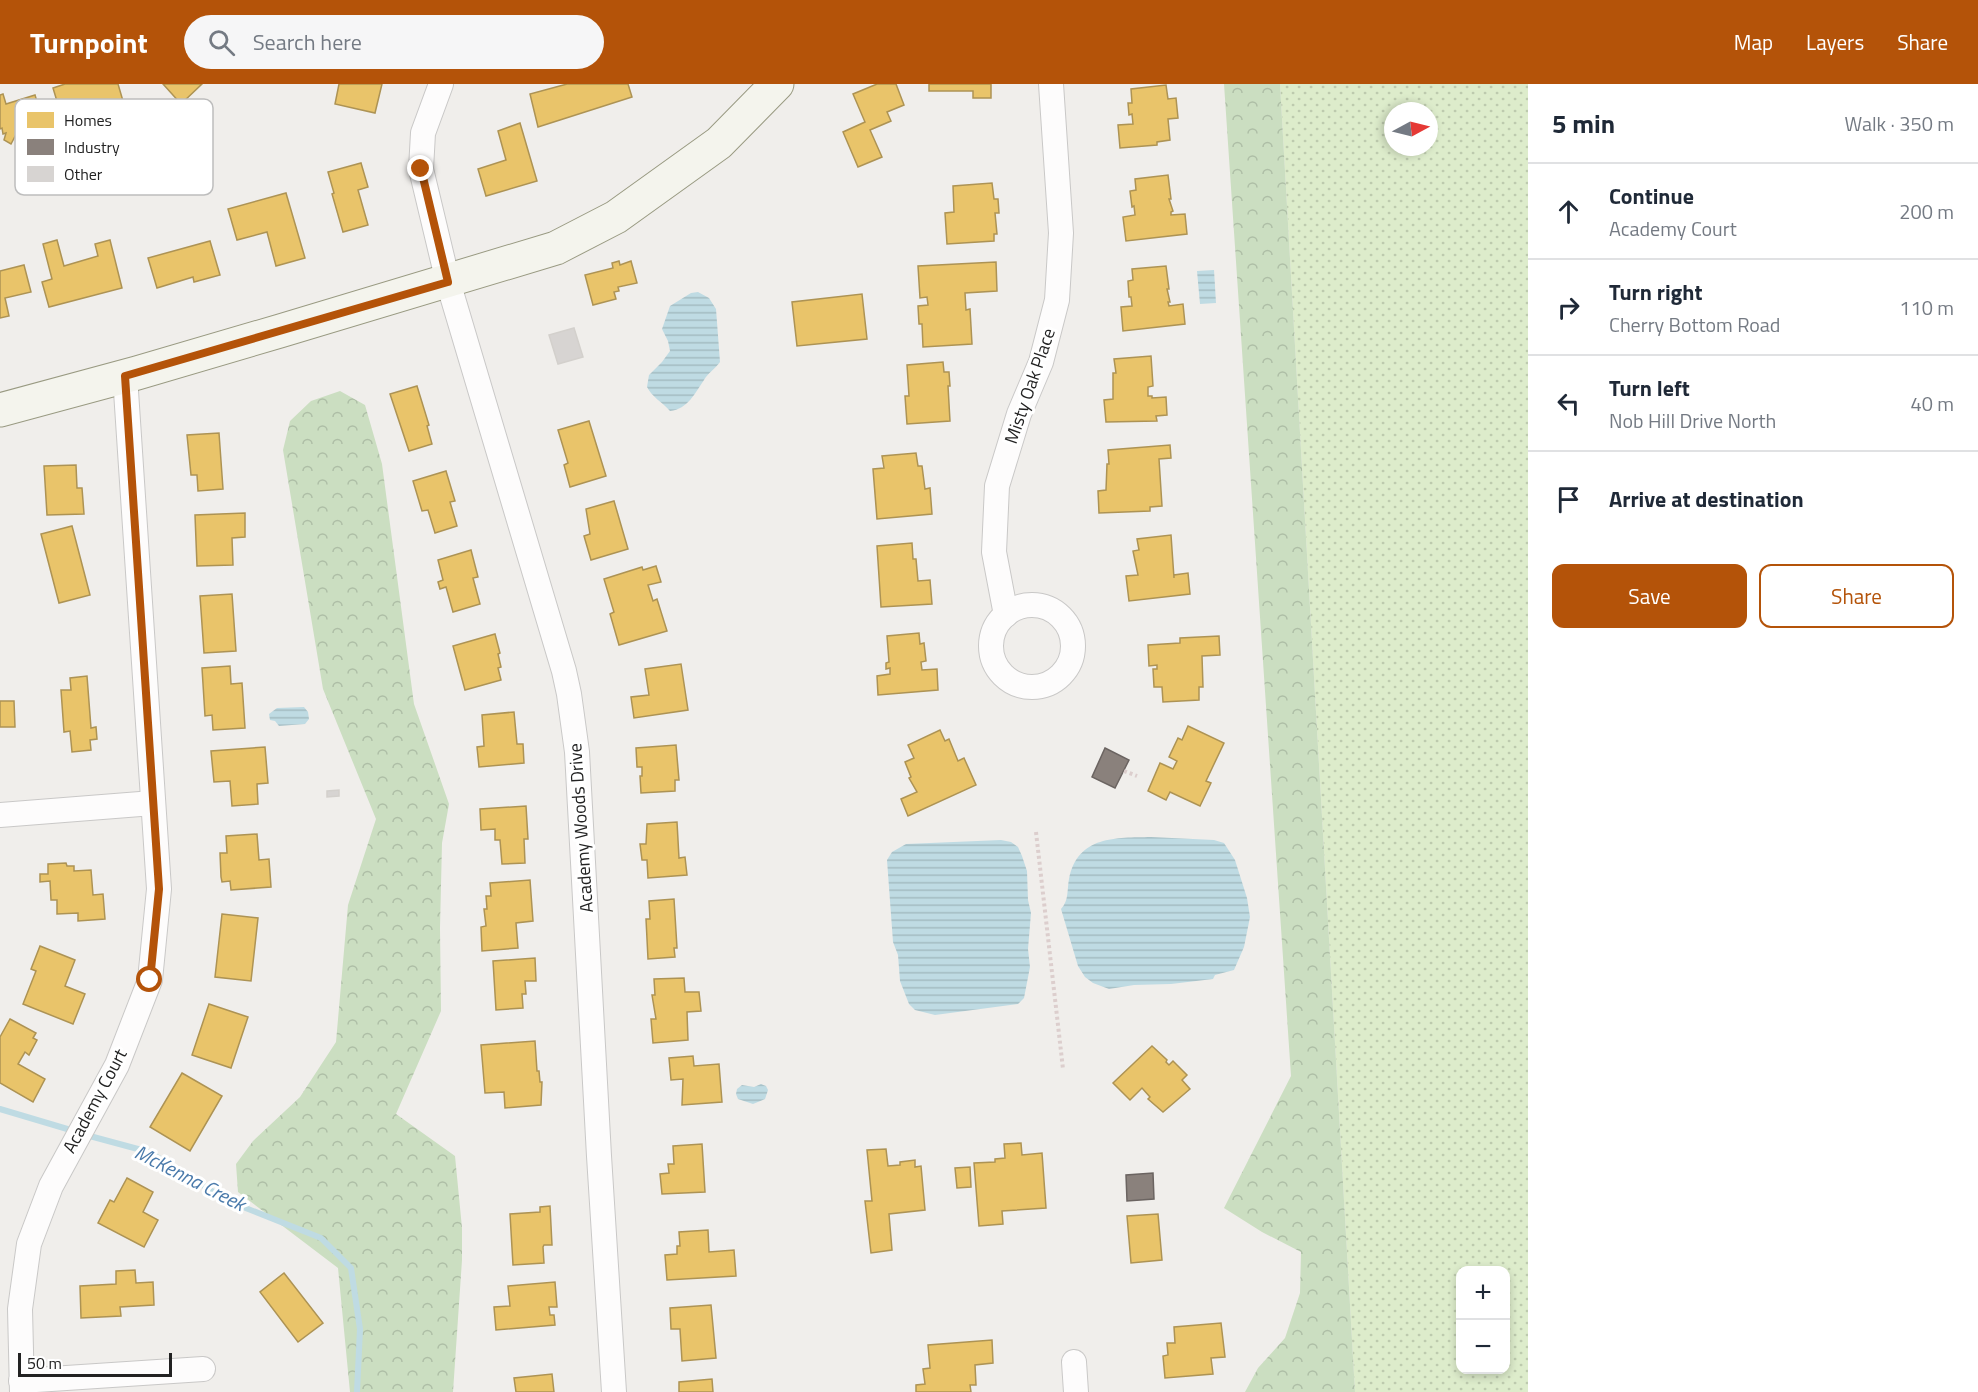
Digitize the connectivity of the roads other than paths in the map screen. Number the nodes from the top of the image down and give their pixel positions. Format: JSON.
{"nodes":[{"id":1,"x":441,"y":84,"type":"edge"},
{"id":2,"x":777,"y":84,"type":"edge"},
{"id":3,"x":1051,"y":84,"type":"edge"},
{"id":4,"x":448,"y":282,"type":"junction"},
{"id":5,"x":125,"y":376,"type":"junction"},
{"id":6,"x":0,"y":410,"type":"edge"},
{"id":7,"x":1006,"y":615,"type":"dead end"},
{"id":8,"x":153,"y":803,"type":"junction"},
{"id":9,"x":0,"y":815,"type":"edge"},
{"id":10,"x":1074,"y":1362,"type":"dead end"},
{"id":11,"x":204,"y":1369,"type":"dead end"},
{"id":12,"x":22,"y":1386,"type":"edge"},
{"id":13,"x":614,"y":1392,"type":"edge"},
{"id":14,"x":1076,"y":1392,"type":"edge"}],
"edges":[{"from":1,"to":4,"type":"street","name":"Academy Woods Drive"},
{"from":2,"to":4,"type":"main road"},
{"from":3,"to":7,"type":"street","name":"Misty Oak Place"},
{"from":4,"to":5,"type":"main road"},
{"from":4,"to":13,"type":"street","name":"Academy Woods Drive"},
{"from":5,"to":6,"type":"main road"},
{"from":5,"to":8,"type":"street","name":"Academy Court"},
{"from":8,"to":9,"type":"street"},
{"from":8,"to":12,"type":"street","name":"Academy Court"},
{"from":10,"to":14,"type":"street"},
{"from":11,"to":12,"type":"street"}]}
